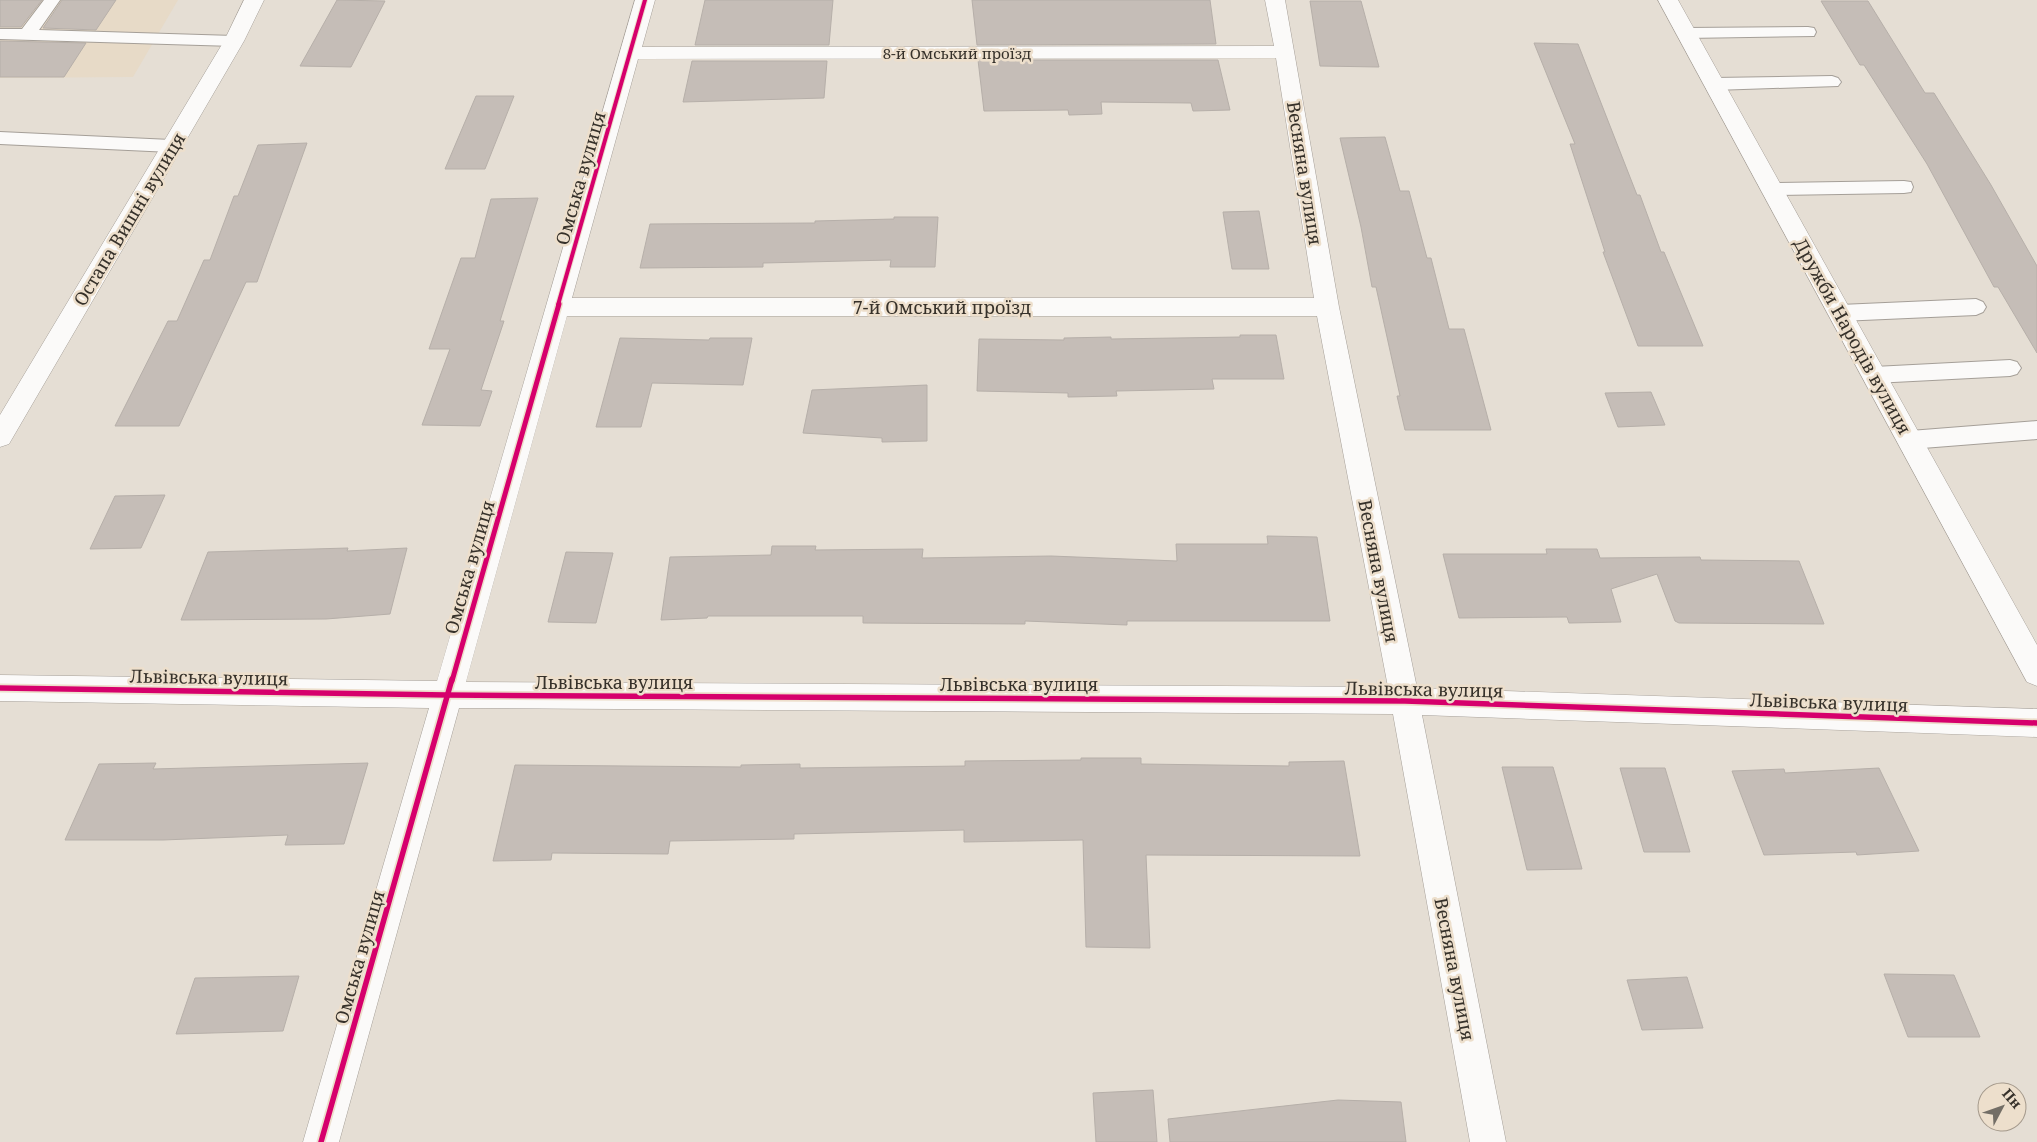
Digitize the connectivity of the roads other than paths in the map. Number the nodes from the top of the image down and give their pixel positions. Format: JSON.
{"nodes":[{"id":1,"x":52,"y":0,"type":"edge"},
{"id":2,"x":254,"y":0,"type":"edge"},
{"id":3,"x":645,"y":0,"type":"edge"},
{"id":4,"x":1275,"y":0,"type":"edge"},
{"id":5,"x":1668,"y":0,"type":"edge"},
{"id":6,"x":1808,"y":32,"type":"dead end"},
{"id":7,"x":1686,"y":33,"type":"junction"},
{"id":8,"x":0,"y":34,"type":"edge"},
{"id":9,"x":27,"y":34,"type":"junction"},
{"id":10,"x":234,"y":41,"type":"junction"},
{"id":11,"x":1285,"y":52,"type":"junction"},
{"id":12,"x":630,"y":54,"type":"junction"},
{"id":13,"x":1832,"y":82,"type":"dead end"},
{"id":14,"x":1714,"y":84,"type":"junction"},
{"id":15,"x":0,"y":138,"type":"edge"},
{"id":16,"x":171,"y":146,"type":"junction"},
{"id":17,"x":1904,"y":187,"type":"dead end"},
{"id":18,"x":1772,"y":189,"type":"junction"},
{"id":19,"x":557,"y":307,"type":"junction"},
{"id":20,"x":1326,"y":307,"type":"junction"},
{"id":21,"x":1976,"y":307,"type":"dead end"},
{"id":22,"x":1840,"y":313,"type":"junction"},
{"id":23,"x":2010,"y":368,"type":"dead end"},
{"id":24,"x":1874,"y":374,"type":"junction"},
{"id":25,"x":2037,"y":430,"type":"edge"},
{"id":26,"x":0,"y":437,"type":"edge"},
{"id":27,"x":1910,"y":440,"type":"junction"},
{"id":28,"x":2037,"y":673,"type":"edge"},
{"id":29,"x":0,"y":688,"type":"edge"},
{"id":30,"x":447,"y":694,"type":"junction"},
{"id":31,"x":1405,"y":701,"type":"junction"},
{"id":32,"x":2037,"y":723,"type":"edge"},
{"id":33,"x":321,"y":1142,"type":"edge"},
{"id":34,"x":1488,"y":1142,"type":"edge"}],
"edges":[{"from":1,"to":9,"type":"lane"},
{"from":2,"to":10,"type":"street","name":"Остапа Вишні вулиця"},
{"from":3,"to":12,"type":"street","name":"Омська вулиця"},
{"from":4,"to":11,"type":"street","name":"Весняна вулиця"},
{"from":5,"to":7,"type":"street","name":"Дружби Народів вулиця"},
{"from":6,"to":7,"type":"lane"},
{"from":7,"to":14,"type":"street","name":"Дружби Народів вулиця"},
{"from":8,"to":9,"type":"lane"},
{"from":9,"to":10,"type":"lane"},
{"from":10,"to":16,"type":"street","name":"Остапа Вишні вулиця"},
{"from":11,"to":12,"type":"street","name":"8-й Омський проїзд"},
{"from":11,"to":20,"type":"street","name":"Весняна вулиця"},
{"from":12,"to":19,"type":"street","name":"Омська вулиця"},
{"from":13,"to":14,"type":"lane"},
{"from":14,"to":18,"type":"street","name":"Дружби Народів вулиця"},
{"from":15,"to":16,"type":"lane"},
{"from":16,"to":26,"type":"street","name":"Остапа Вишні вулиця"},
{"from":17,"to":18,"type":"lane"},
{"from":18,"to":22,"type":"street","name":"Дружби Народів вулиця"},
{"from":19,"to":20,"type":"street","name":"7-й Омський проїзд"},
{"from":19,"to":30,"type":"street","name":"Омська вулиця"},
{"from":20,"to":31,"type":"street","name":"Весняна вулиця"},
{"from":21,"to":22,"type":"lane"},
{"from":22,"to":24,"type":"street","name":"Дружби Народів вулиця"},
{"from":23,"to":24,"type":"lane"},
{"from":24,"to":27,"type":"street","name":"Дружби Народів вулиця"},
{"from":25,"to":27,"type":"lane"},
{"from":27,"to":28,"type":"street","name":"Дружби Народів вулиця"},
{"from":29,"to":30,"type":"street","name":"Львівська вулиця"},
{"from":30,"to":31,"type":"street","name":"Львівська вулиця"},
{"from":30,"to":33,"type":"street","name":"Омська вулиця"},
{"from":31,"to":32,"type":"street","name":"Львівська вулиця"},
{"from":31,"to":34,"type":"street","name":"Весняна вулиця"}]}
